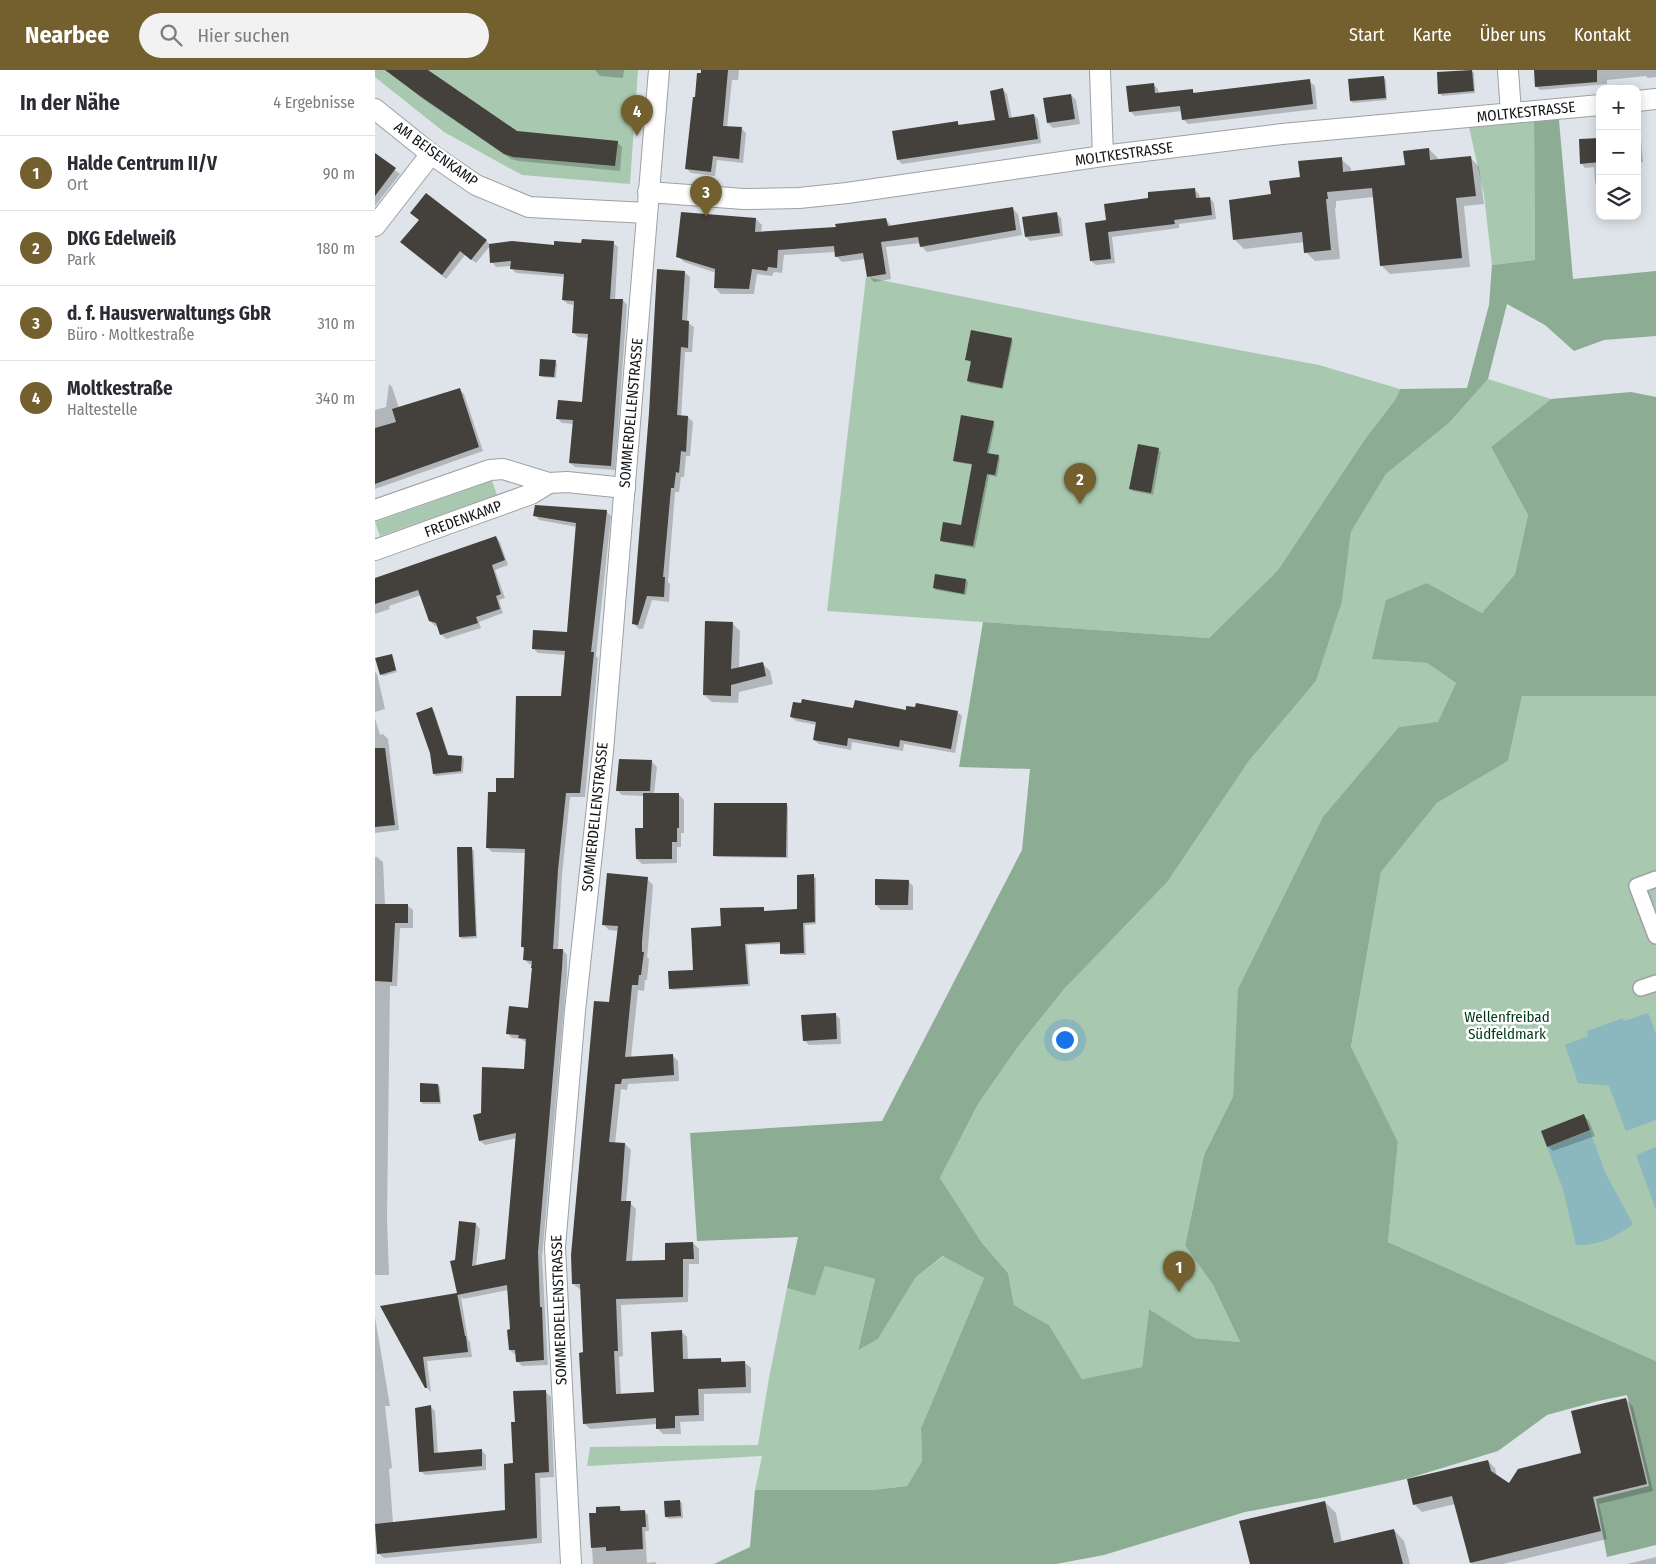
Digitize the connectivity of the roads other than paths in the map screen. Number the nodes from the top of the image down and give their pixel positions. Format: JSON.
{"nodes":[{"id":1,"x":659,"y":70,"type":"edge"},
{"id":2,"x":1100,"y":70,"type":"edge"},
{"id":3,"x":1508,"y":70,"type":"edge"},
{"id":4,"x":1656,"y":99,"type":"edge"},
{"id":5,"x":1641,"y":101,"type":"edge"},
{"id":6,"x":1596,"y":105,"type":"edge"},
{"id":7,"x":375,"y":109,"type":"edge"},
{"id":8,"x":1511,"y":113,"type":"junction"},
{"id":9,"x":431,"y":154,"type":"junction"},
{"id":10,"x":1103,"y":156,"type":"junction"},
{"id":11,"x":648,"y":192,"type":"junction"},
{"id":12,"x":647,"y":213,"type":"junction"},
{"id":13,"x":375,"y":226,"type":"edge"},
{"id":14,"x":549,"y":483,"type":"junction"},
{"id":15,"x":625,"y":488,"type":"junction"},
{"id":16,"x":375,"y":510,"type":"edge"},
{"id":17,"x":375,"y":550,"type":"edge"},
{"id":18,"x":1656,"y":879,"type":"edge"},
{"id":19,"x":1656,"y":936,"type":"edge"},
{"id":20,"x":1656,"y":983,"type":"edge"},
{"id":21,"x":1641,"y":988,"type":"dead end"},
{"id":22,"x":571,"y":1564,"type":"edge"}],
"edges":[{"from":1,"to":11,"type":"street","name":"SOMMERDELLENSTRASSE"},
{"from":2,"to":10,"type":"street"},
{"from":3,"to":8,"type":"street"},
{"from":4,"to":5,"type":"street"},
{"from":6,"to":8,"type":"street","name":"MOLTKESTRASSE"},
{"from":7,"to":9,"type":"street","name":"AM BEISENKAMP"},
{"from":8,"to":10,"type":"street","name":"MOLTKESTRASSE"},
{"from":9,"to":12,"type":"street","name":"AM BEISENKAMP"},
{"from":9,"to":13,"type":"street"},
{"from":10,"to":11,"type":"street","name":"MOLTKESTRASSE"},
{"from":11,"to":12,"type":"street","name":"SOMMERDELLENSTRASSE"},
{"from":12,"to":15,"type":"street","name":"SOMMERDELLENSTRASSE"},
{"from":14,"to":15,"type":"street","name":"FREDENKAMP"},
{"from":14,"to":16,"type":"street","name":"FREDENKAMP"},
{"from":14,"to":17,"type":"street","name":"FREDENKAMP"},
{"from":15,"to":22,"type":"street","name":"SOMMERDELLENSTRASSE"},
{"from":18,"to":19,"type":"street"},
{"from":20,"to":21,"type":"street"}]}
